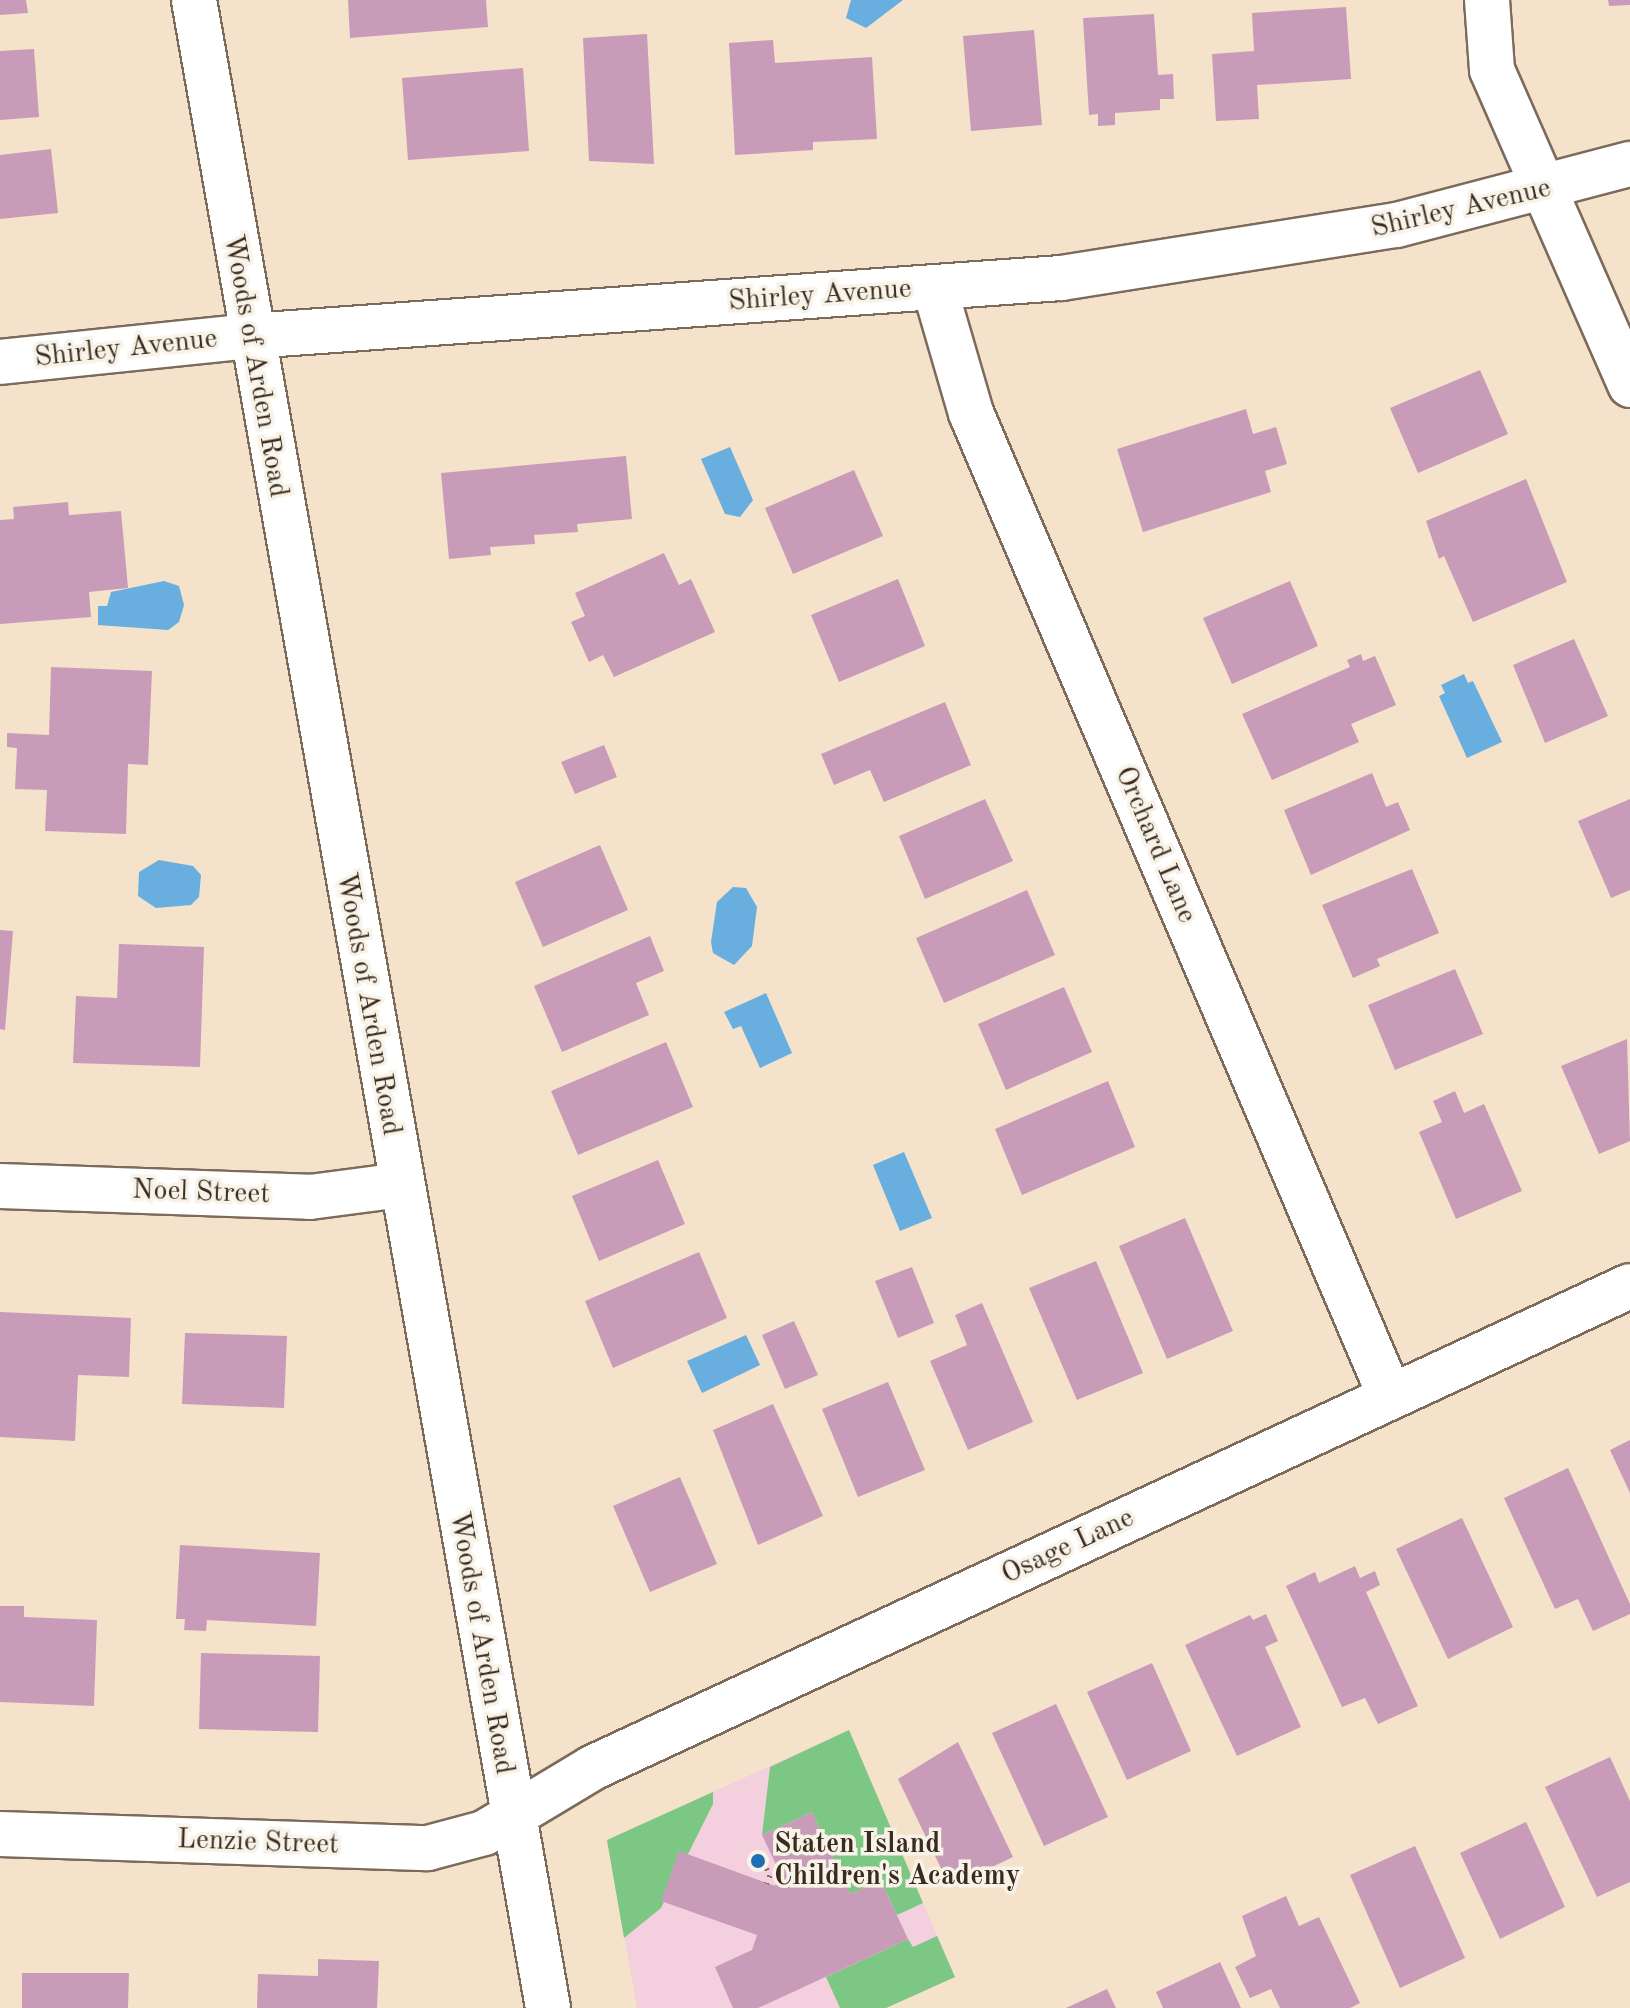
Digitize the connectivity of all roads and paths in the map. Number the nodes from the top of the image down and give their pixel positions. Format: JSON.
{"nodes":[{"id":1,"x":194,"y":0,"type":"edge"},
{"id":2,"x":1487,"y":0,"type":"edge"},
{"id":3,"x":1630,"y":164,"type":"edge"},
{"id":4,"x":1544,"y":190,"type":"junction"},
{"id":5,"x":935,"y":289,"type":"junction"},
{"id":6,"x":250,"y":336,"type":"junction"},
{"id":7,"x":0,"y":362,"type":"edge"},
{"id":8,"x":1630,"y":385,"type":"edge"},
{"id":9,"x":401,"y":1185,"type":"junction"},
{"id":10,"x":0,"y":1186,"type":"edge"},
{"id":11,"x":1630,"y":1286,"type":"edge"},
{"id":12,"x":1390,"y":1396,"type":"junction"},
{"id":13,"x":511,"y":1819,"type":"junction"},
{"id":14,"x":0,"y":1834,"type":"edge"},
{"id":15,"x":759,"y":1854,"type":"dead end"},
{"id":16,"x":767,"y":1883,"type":"dead end"},
{"id":17,"x":548,"y":2008,"type":"edge"}],
"edges":[{"from":1,"to":6,"type":"street","name":"Woods of Arden Road"},
{"from":2,"to":4,"type":"street"},
{"from":3,"to":4,"type":"street","name":"Shirley Avenue"},
{"from":4,"to":5,"type":"street","name":"Shirley Avenue"},
{"from":4,"to":8,"type":"street"},
{"from":5,"to":6,"type":"street","name":"Shirley Avenue"},
{"from":5,"to":12,"type":"street","name":"Orchard Lane"},
{"from":6,"to":7,"type":"street","name":"Shirley Avenue"},
{"from":6,"to":9,"type":"street","name":"Woods of Arden Road"},
{"from":9,"to":10,"type":"street","name":"Noel Street"},
{"from":9,"to":13,"type":"street","name":"Woods of Arden Road"},
{"from":11,"to":12,"type":"street","name":"Osage Lane"},
{"from":12,"to":13,"type":"street","name":"Osage Lane"},
{"from":13,"to":14,"type":"street","name":"Lenzie Street"},
{"from":13,"to":17,"type":"street","name":"Woods of Arden Road"},
{"from":15,"to":16,"type":"path"}]}
